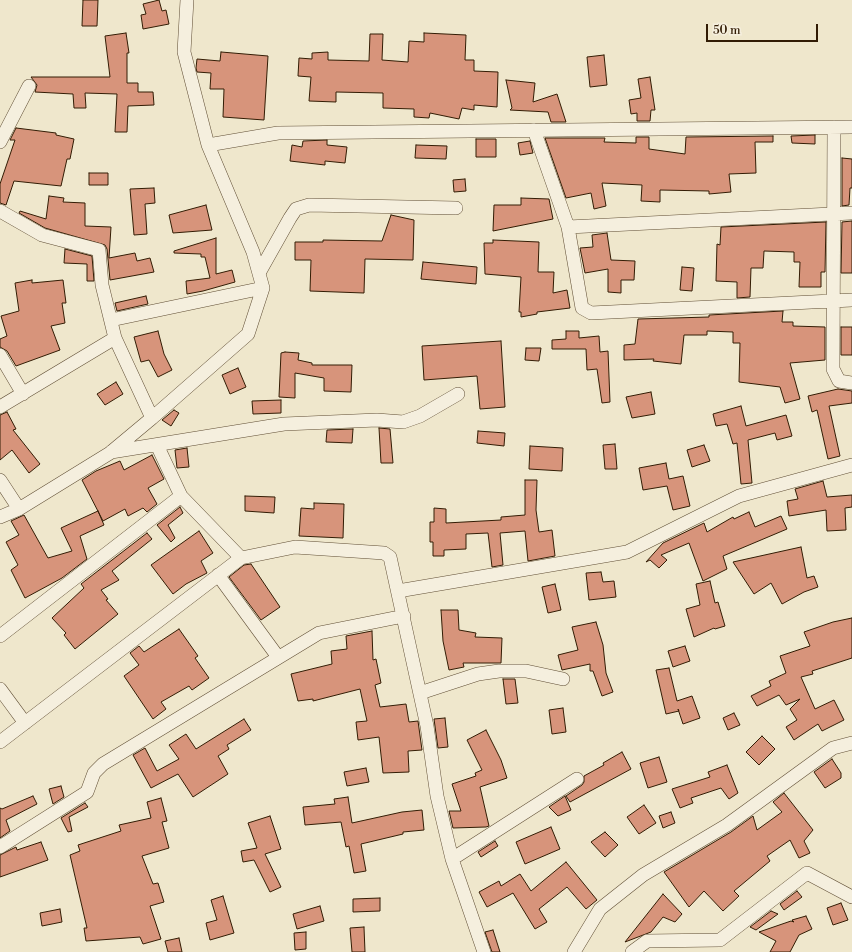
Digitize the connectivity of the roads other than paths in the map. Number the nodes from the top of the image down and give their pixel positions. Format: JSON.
{"nodes":[{"id":1,"x":186,"y":0,"type":"edge"},
{"id":2,"x":28,"y":86,"type":"dead end"},
{"id":3,"x":834,"y":127,"type":"junction"},
{"id":4,"x":852,"y":127,"type":"edge"},
{"id":5,"x":534,"y":130,"type":"junction"},
{"id":6,"x":0,"y":142,"type":"edge"},
{"id":7,"x":208,"y":145,"type":"junction"},
{"id":8,"x":456,"y":208,"type":"dead end"},
{"id":9,"x":0,"y":211,"type":"edge"},
{"id":10,"x":834,"y":213,"type":"junction"},
{"id":11,"x":852,"y":213,"type":"edge"},
{"id":12,"x":568,"y":227,"type":"junction"},
{"id":13,"x":259,"y":273,"type":"junction"},
{"id":14,"x":263,"y":288,"type":"junction"},
{"id":15,"x":834,"y":300,"type":"junction"},
{"id":16,"x":852,"y":300,"type":"edge"},
{"id":17,"x":111,"y":320,"type":"junction"},
{"id":18,"x":115,"y":338,"type":"junction"},
{"id":19,"x":0,"y":355,"type":"edge"},
{"id":20,"x":852,"y":383,"type":"edge"},
{"id":21,"x":23,"y":394,"type":"junction"},
{"id":22,"x":458,"y":394,"type":"dead end"},
{"id":23,"x":0,"y":407,"type":"edge"},
{"id":24,"x":152,"y":418,"type":"junction"},
{"id":25,"x":157,"y":445,"type":"junction"},
{"id":26,"x":110,"y":453,"type":"junction"},
{"id":27,"x":852,"y":465,"type":"edge"},
{"id":28,"x":0,"y":480,"type":"edge"},
{"id":29,"x":181,"y":496,"type":"junction"},
{"id":30,"x":19,"y":509,"type":"junction"},
{"id":31,"x":0,"y":517,"type":"edge"},
{"id":32,"x":241,"y":558,"type":"junction"},
{"id":33,"x":218,"y":575,"type":"junction"},
{"id":34,"x":398,"y":591,"type":"junction"},
{"id":35,"x":404,"y":616,"type":"junction"},
{"id":36,"x":0,"y":636,"type":"edge"},
{"id":37,"x":278,"y":657,"type":"junction"},
{"id":38,"x":563,"y":679,"type":"dead end"},
{"id":39,"x":0,"y":689,"type":"edge"},
{"id":40,"x":420,"y":693,"type":"junction"},
{"id":41,"x":25,"y":723,"type":"junction"},
{"id":42,"x":0,"y":742,"type":"edge"},
{"id":43,"x":852,"y":743,"type":"edge"},
{"id":44,"x":577,"y":779,"type":"dead end"},
{"id":45,"x":0,"y":847,"type":"edge"},
{"id":46,"x":452,"y":860,"type":"junction"},
{"id":47,"x":852,"y":897,"type":"edge"},
{"id":48,"x":484,"y":952,"type":"edge"},
{"id":49,"x":574,"y":952,"type":"edge"},
{"id":50,"x":632,"y":952,"type":"edge"}],
"edges":[{"from":1,"to":7,"type":"street"},
{"from":2,"to":6,"type":"street"},
{"from":3,"to":4,"type":"street"},
{"from":3,"to":5,"type":"street"},
{"from":3,"to":10,"type":"street"},
{"from":5,"to":7,"type":"street"},
{"from":5,"to":12,"type":"street"},
{"from":7,"to":13,"type":"street"},
{"from":8,"to":13,"type":"street"},
{"from":9,"to":17,"type":"street"},
{"from":10,"to":11,"type":"street"},
{"from":10,"to":12,"type":"street"},
{"from":10,"to":15,"type":"street"},
{"from":12,"to":15,"type":"street"},
{"from":13,"to":14,"type":"street"},
{"from":14,"to":17,"type":"street"},
{"from":14,"to":24,"type":"street"},
{"from":15,"to":16,"type":"street"},
{"from":15,"to":20,"type":"street"},
{"from":17,"to":18,"type":"street"},
{"from":18,"to":21,"type":"street"},
{"from":18,"to":24,"type":"street"},
{"from":19,"to":21,"type":"street"},
{"from":21,"to":23,"type":"street"},
{"from":22,"to":25,"type":"street"},
{"from":24,"to":26,"type":"street"},
{"from":25,"to":26,"type":"street"},
{"from":25,"to":29,"type":"street"},
{"from":26,"to":30,"type":"street"},
{"from":27,"to":34,"type":"street"},
{"from":28,"to":30,"type":"street"},
{"from":29,"to":32,"type":"street"},
{"from":29,"to":36,"type":"street"},
{"from":30,"to":31,"type":"street"},
{"from":32,"to":33,"type":"street"},
{"from":32,"to":34,"type":"street"},
{"from":33,"to":37,"type":"street"},
{"from":33,"to":41,"type":"street"},
{"from":34,"to":35,"type":"street"},
{"from":35,"to":37,"type":"street"},
{"from":35,"to":40,"type":"street"},
{"from":37,"to":45,"type":"street"},
{"from":38,"to":40,"type":"street"},
{"from":39,"to":41,"type":"street"},
{"from":40,"to":46,"type":"street"},
{"from":41,"to":42,"type":"street"},
{"from":43,"to":49,"type":"street"},
{"from":44,"to":46,"type":"street"},
{"from":46,"to":48,"type":"street"},
{"from":47,"to":50,"type":"street"}]}
